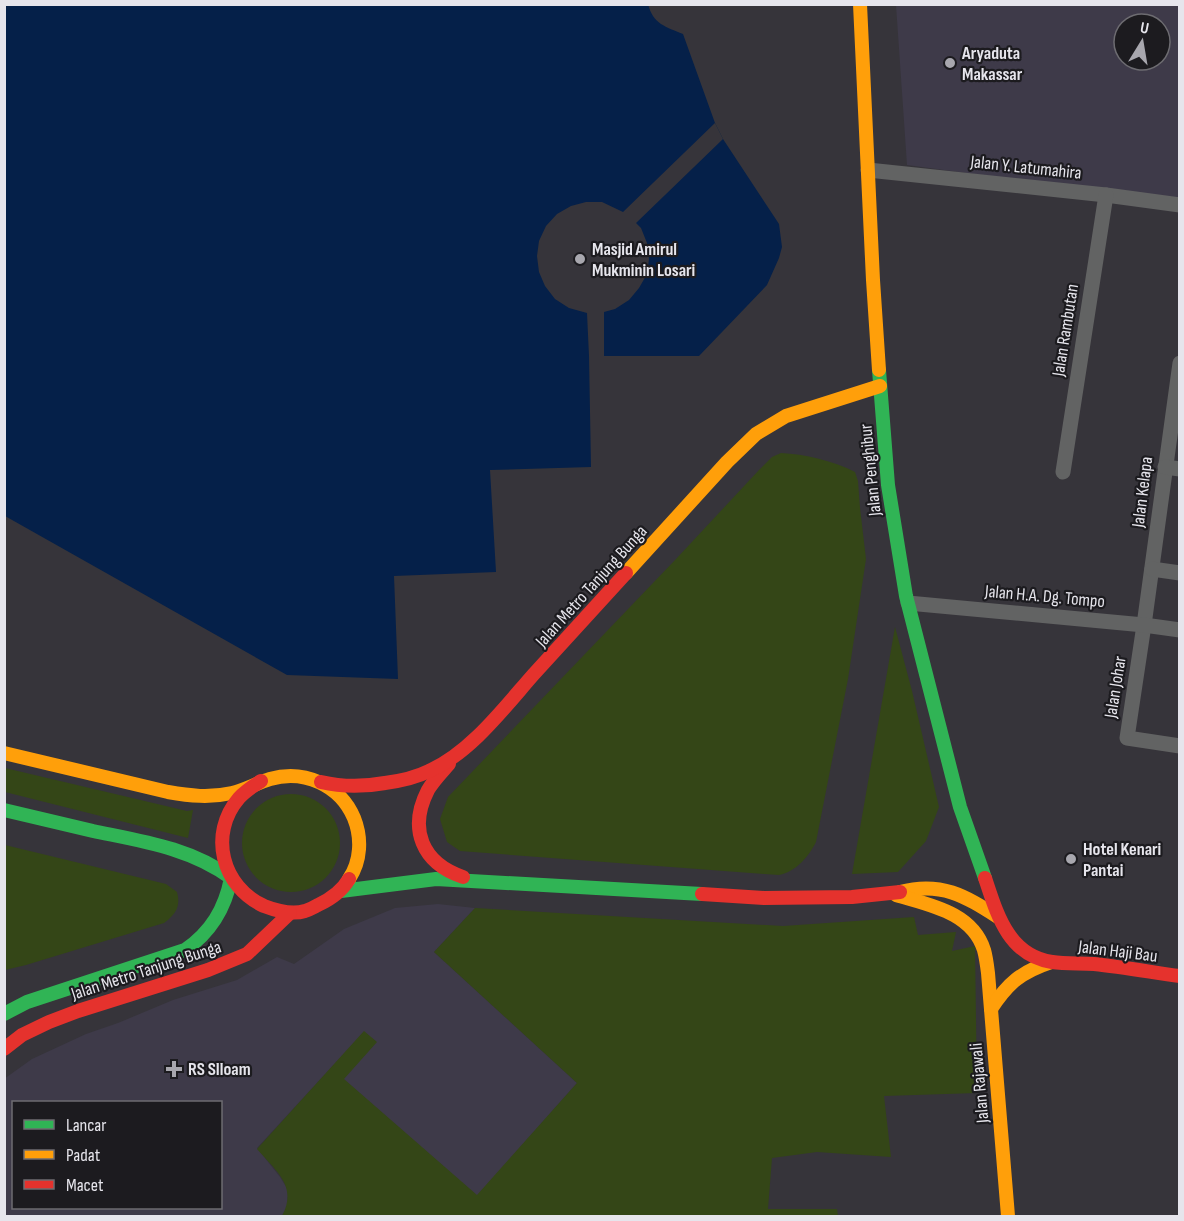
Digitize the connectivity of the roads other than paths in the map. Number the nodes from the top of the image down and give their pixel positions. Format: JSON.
{"nodes":[{"id":1,"x":860,"y":4,"type":"edge"},
{"id":2,"x":868,"y":170,"type":"junction"},
{"id":3,"x":1106,"y":195,"type":"junction"},
{"id":4,"x":1179,"y":205,"type":"edge"},
{"id":5,"x":1179,"y":366,"type":"edge"},
{"id":6,"x":880,"y":386,"type":"junction"},
{"id":7,"x":1172,"y":468,"type":"edge"},
{"id":8,"x":1063,"y":472,"type":"dead end"},
{"id":9,"x":1152,"y":569,"type":"junction"},
{"id":10,"x":1179,"y":573,"type":"edge"},
{"id":11,"x":908,"y":603,"type":"junction"},
{"id":12,"x":1144,"y":625,"type":"junction"},
{"id":13,"x":1179,"y":630,"type":"edge"},
{"id":14,"x":1179,"y":746,"type":"edge"},
{"id":15,"x":4,"y":753,"type":"edge"},
{"id":16,"x":458,"y":754,"type":"junction"},
{"id":17,"x":261,"y":782,"type":"junction"},
{"id":18,"x":321,"y":782,"type":"junction"},
{"id":19,"x":4,"y":810,"type":"edge"},
{"id":20,"x":231,"y":878,"type":"junction"},
{"id":21,"x":470,"y":879,"type":"junction"},
{"id":22,"x":341,"y":891,"type":"junction"},
{"id":23,"x":895,"y":894,"type":"junction"},
{"id":24,"x":290,"y":912,"type":"junction"},
{"id":25,"x":998,"y":917,"type":"junction"},
{"id":26,"x":1051,"y":962,"type":"junction"},
{"id":27,"x":1179,"y":976,"type":"edge"},
{"id":28,"x":991,"y":1009,"type":"junction"},
{"id":29,"x":4,"y":1014,"type":"edge"},
{"id":30,"x":4,"y":1049,"type":"edge"},
{"id":31,"x":1008,"y":1216,"type":"edge"}],
"edges":[{"from":1,"to":2,"type":"main road","name":"Jalan Penghibur"},
{"from":2,"to":3,"type":"street","name":"Jalan Y. Latumahira"},
{"from":2,"to":6,"type":"main road","name":"Jalan Penghibur"},
{"from":3,"to":4,"type":"street","name":"Jalan Y. Latumahira"},
{"from":3,"to":8,"type":"street","name":"Jalan Rambutan"},
{"from":5,"to":7,"type":"street","name":"Jalan Kelapa"},
{"from":6,"to":11,"type":"main road","name":"Jalan Penghibur"},
{"from":6,"to":16,"type":"main road","name":"Jalan Metro Tanjung Bunga"},
{"from":7,"to":9,"type":"street","name":"Jalan Kelapa"},
{"from":9,"to":10,"type":"street"},
{"from":9,"to":12,"type":"street","name":"Jalan Kelapa"},
{"from":11,"to":12,"type":"street","name":"Jalan H.A. Dg. Tompo"},
{"from":11,"to":25,"type":"main road","name":"Jalan Penghibur"},
{"from":12,"to":13,"type":"street","name":"Jalan H.A. Dg. Tompo"},
{"from":12,"to":14,"type":"street","name":"Jalan Johar"},
{"from":15,"to":17,"type":"main road"},
{"from":16,"to":18,"type":"main road","name":"Jalan Metro Tanjung Bunga"},
{"from":16,"to":21,"type":"main road"},
{"from":17,"to":18,"type":"main road"},
{"from":17,"to":20,"type":"main road"},
{"from":18,"to":22,"type":"main road"},
{"from":19,"to":20,"type":"main road"},
{"from":20,"to":24,"type":"main road"},
{"from":20,"to":29,"type":"main road","name":"Jalan Metro Tanjung Bunga"},
{"from":21,"to":22,"type":"main road"},
{"from":21,"to":23,"type":"main road"},
{"from":22,"to":24,"type":"main road"},
{"from":23,"to":25,"type":"main road"},
{"from":23,"to":28,"type":"main road","name":"Jalan Rajawali"},
{"from":24,"to":30,"type":"main road","name":"Jalan Metro Tanjung Bunga"},
{"from":25,"to":26,"type":"main road","name":"Jalan Haji Bau"},
{"from":26,"to":27,"type":"main road","name":"Jalan Haji Bau"},
{"from":26,"to":28,"type":"main road","name":"Jalan Haji Bau"},
{"from":28,"to":31,"type":"main road","name":"Jalan Rajawali"}]}
